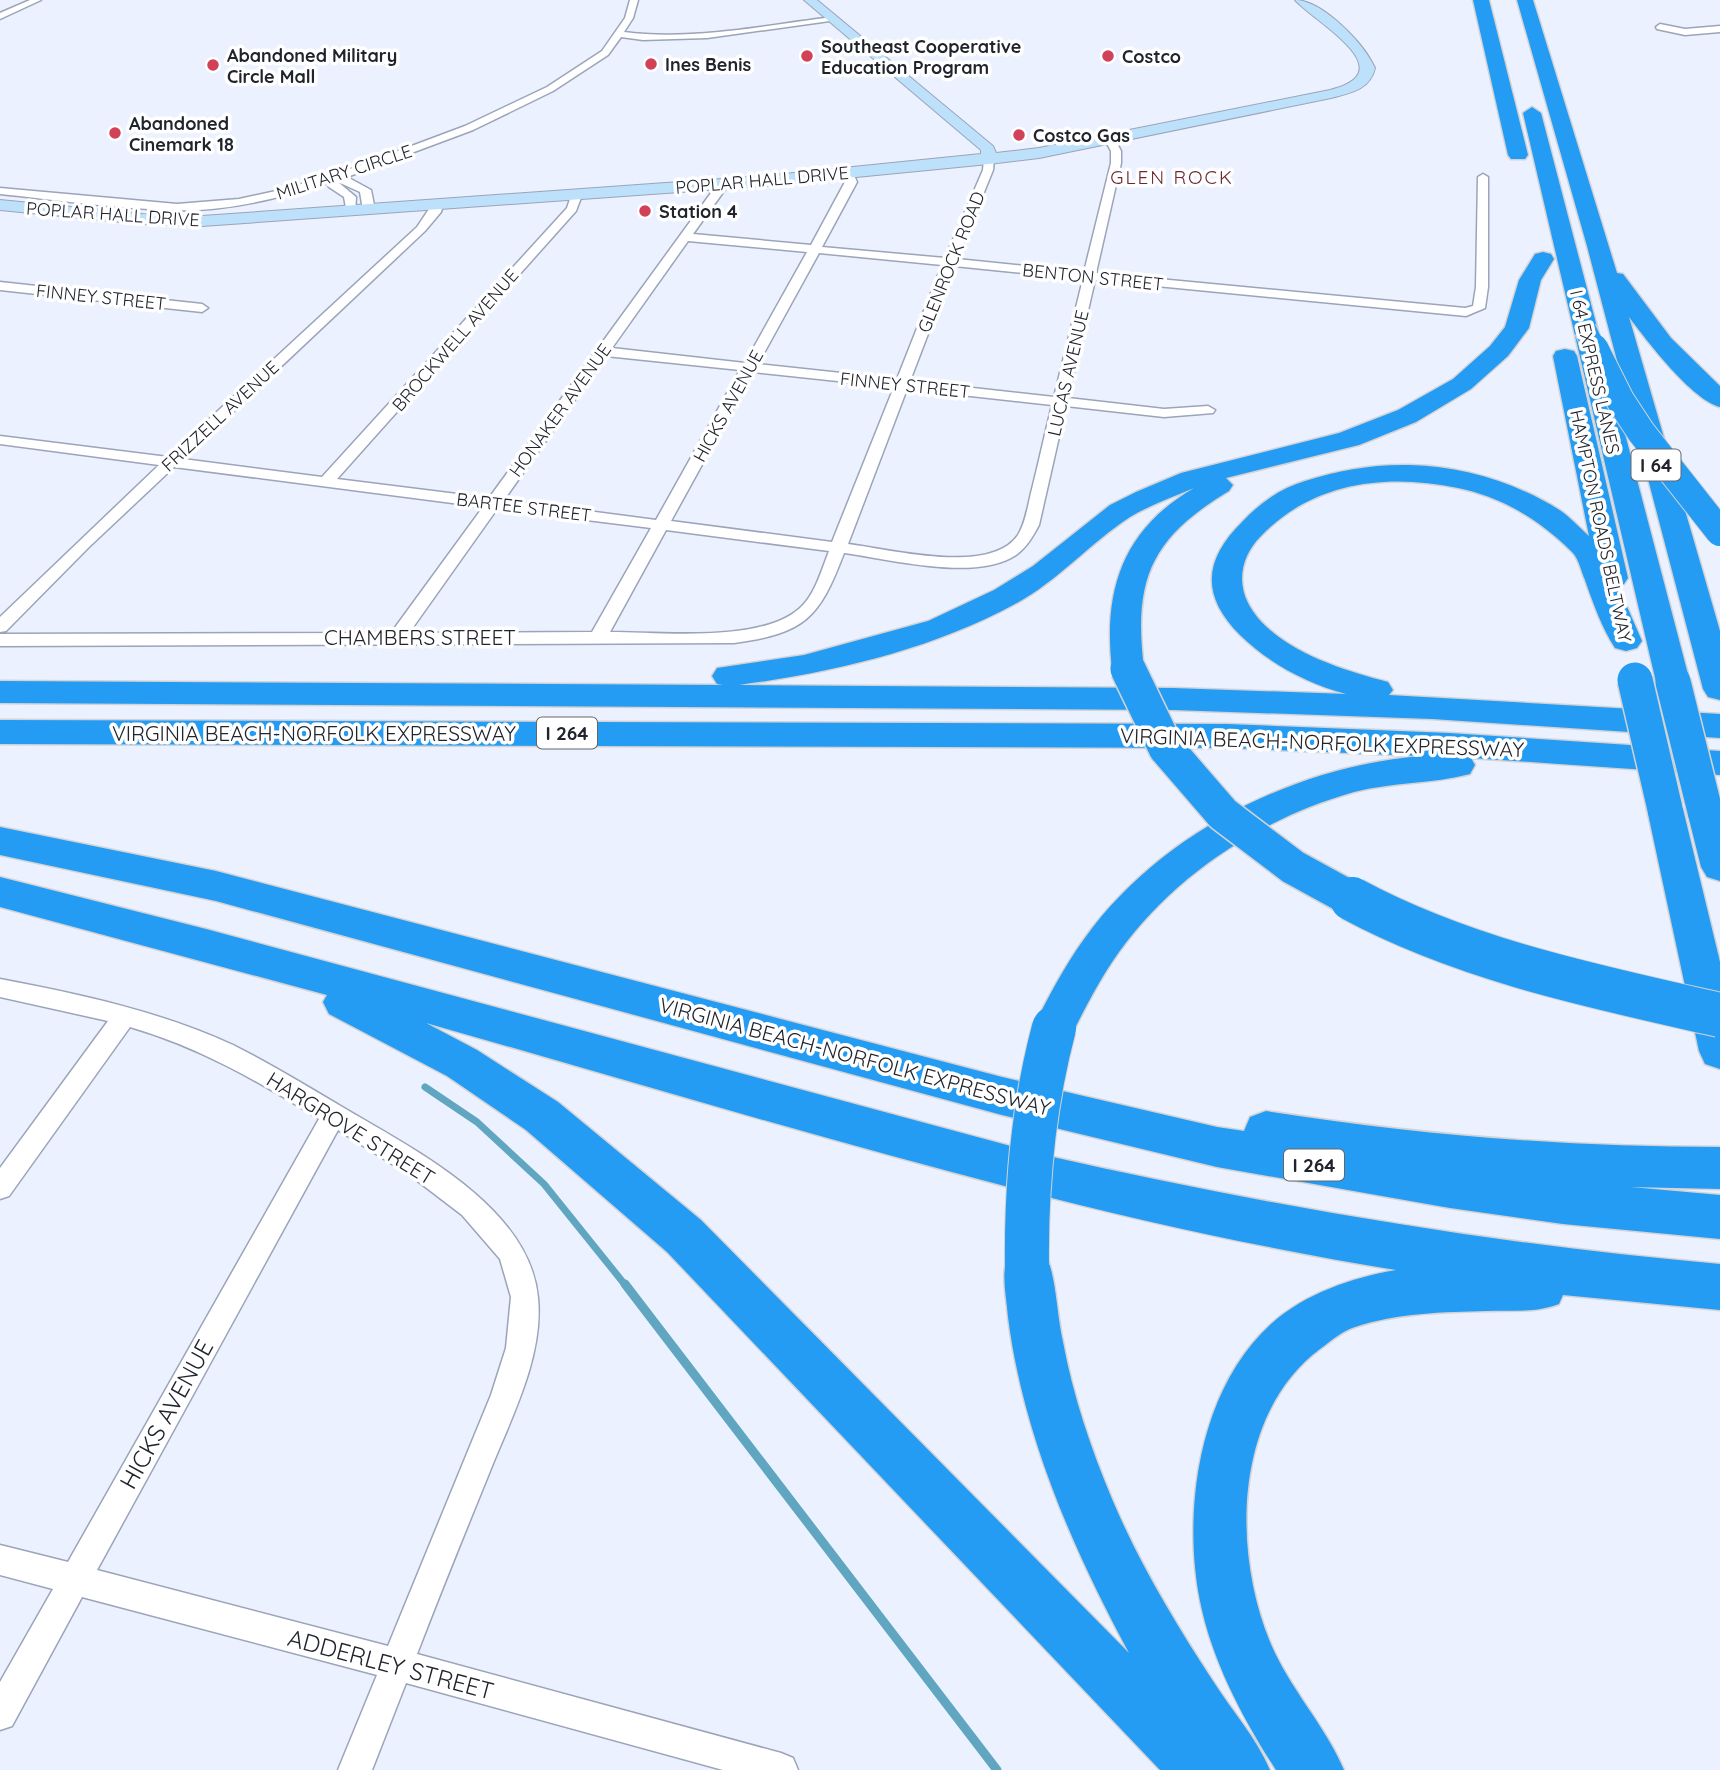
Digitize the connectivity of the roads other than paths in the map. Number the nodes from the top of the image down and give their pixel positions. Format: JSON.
{"nodes":[{"id":1,"x":37,"y":0,"type":"edge"},
{"id":2,"x":634,"y":0,"type":"edge"},
{"id":3,"x":810,"y":0,"type":"edge"},
{"id":4,"x":1301,"y":0,"type":"edge"},
{"id":5,"x":1481,"y":0,"type":"edge"},
{"id":6,"x":1525,"y":0,"type":"edge"},
{"id":7,"x":0,"y":14,"type":"edge"},
{"id":8,"x":831,"y":18,"type":"junction"},
{"id":9,"x":1660,"y":27,"type":"dead end"},
{"id":10,"x":1720,"y":29,"type":"edge"},
{"id":11,"x":620,"y":34,"type":"junction"},
{"id":12,"x":1527,"y":94,"type":"dead end"},
{"id":13,"x":1110,"y":140,"type":"junction"},
{"id":14,"x":989,"y":159,"type":"junction"},
{"id":15,"x":848,"y":173,"type":"junction"},
{"id":16,"x":1483,"y":177,"type":"dead end"},
{"id":17,"x":332,"y":178,"type":"junction"},
{"id":18,"x":1524,"y":178,"type":"dead end"},
{"id":19,"x":723,"y":184,"type":"junction"},
{"id":20,"x":0,"y":191,"type":"edge"},
{"id":21,"x":576,"y":195,"type":"junction"},
{"id":22,"x":0,"y":205,"type":"edge"},
{"id":23,"x":437,"y":205,"type":"junction"},
{"id":24,"x":369,"y":210,"type":"junction"},
{"id":25,"x":351,"y":211,"type":"junction"},
{"id":26,"x":685,"y":237,"type":"junction"},
{"id":27,"x":1598,"y":246,"type":"junction"},
{"id":28,"x":814,"y":250,"type":"junction"},
{"id":29,"x":951,"y":263,"type":"junction"},
{"id":30,"x":1090,"y":277,"type":"junction"},
{"id":31,"x":0,"y":286,"type":"edge"},
{"id":32,"x":202,"y":308,"type":"dead end"},
{"id":33,"x":1585,"y":329,"type":"junction"},
{"id":34,"x":602,"y":351,"type":"junction"},
{"id":35,"x":750,"y":368,"type":"junction"},
{"id":36,"x":902,"y":385,"type":"junction"},
{"id":37,"x":1720,"y":399,"type":"edge"},
{"id":38,"x":1062,"y":402,"type":"junction"},
{"id":39,"x":1208,"y":410,"type":"dead end"},
{"id":40,"x":0,"y":440,"type":"edge"},
{"id":41,"x":1295,"y":454,"type":"junction"},
{"id":42,"x":172,"y":461,"type":"junction"},
{"id":43,"x":326,"y":481,"type":"junction"},
{"id":44,"x":493,"y":503,"type":"junction"},
{"id":45,"x":661,"y":525,"type":"junction"},
{"id":46,"x":1031,"y":525,"type":"joint"},
{"id":47,"x":1720,"y":532,"type":"edge"},
{"id":48,"x":838,"y":547,"type":"junction"},
{"id":49,"x":822,"y":589,"type":"joint"},
{"id":50,"x":0,"y":627,"type":"edge"},
{"id":51,"x":397,"y":637,"type":"junction"},
{"id":52,"x":598,"y":637,"type":"junction"},
{"id":53,"x":0,"y":640,"type":"edge"},
{"id":54,"x":1626,"y":641,"type":"junction"},
{"id":55,"x":1720,"y":684,"type":"edge"},
{"id":56,"x":0,"y":692,"type":"edge"},
{"id":57,"x":494,"y":694,"type":"junction"},
{"id":58,"x":1590,"y":716,"type":"junction"},
{"id":59,"x":1720,"y":726,"type":"edge"},
{"id":60,"x":0,"y":732,"type":"edge"},
{"id":61,"x":1619,"y":755,"type":"junction"},
{"id":62,"x":1720,"y":763,"type":"edge"},
{"id":63,"x":0,"y":841,"type":"edge"},
{"id":64,"x":1720,"y":867,"type":"edge"},
{"id":65,"x":0,"y":892,"type":"edge"},
{"id":66,"x":206,"y":944,"type":"junction"},
{"id":67,"x":0,"y":988,"type":"edge"},
{"id":68,"x":1720,"y":1014,"type":"edge"},
{"id":69,"x":124,"y":1017,"type":"junction"},
{"id":70,"x":1720,"y":1051,"type":"edge"},
{"id":71,"x":916,"y":1072,"type":"junction"},
{"id":72,"x":334,"y":1115,"type":"junction"},
{"id":73,"x":1720,"y":1168,"type":"edge"},
{"id":74,"x":0,"y":1188,"type":"edge"},
{"id":75,"x":1720,"y":1217,"type":"edge"},
{"id":76,"x":1704,"y":1285,"type":"edge"},
{"id":77,"x":0,"y":1560,"type":"edge"},
{"id":78,"x":74,"y":1579,"type":"junction"},
{"id":79,"x":396,"y":1666,"type":"junction"},
{"id":80,"x":0,"y":1714,"type":"edge"},
{"id":81,"x":745,"y":1765,"type":"edge"},
{"id":82,"x":355,"y":1770,"type":"edge"},
{"id":83,"x":780,"y":1770,"type":"edge"},
{"id":84,"x":1202,"y":1770,"type":"edge"},
{"id":85,"x":1238,"y":1770,"type":"edge"},
{"id":86,"x":1313,"y":1770,"type":"edge"}],
"edges":[{"from":1,"to":7,"type":"street"},
{"from":2,"to":11,"type":"street","name":"MILITARY CIRCLE"},
{"from":3,"to":8,"type":"street"},
{"from":4,"to":13,"type":"street","name":"POPLAR HALL DRIVE"},
{"from":5,"to":18,"type":"highway"},
{"from":6,"to":27,"type":"highway","number":"I 64"},
{"from":8,"to":11,"type":"street"},
{"from":8,"to":14,"type":"street"},
{"from":9,"to":10,"type":"street"},
{"from":11,"to":17,"type":"street","name":"MILITARY CIRCLE"},
{"from":12,"to":33,"type":"highway","name":"I 64 EXPRESS LANES"},
{"from":13,"to":14,"type":"street","name":"POPLAR HALL DRIVE"},
{"from":13,"to":30,"type":"street","name":"LUCAS AVENUE"},
{"from":14,"to":15,"type":"street","name":"POPLAR HALL DRIVE"},
{"from":14,"to":29,"type":"street","name":"GLENROCK ROAD"},
{"from":15,"to":19,"type":"street","name":"POPLAR HALL DRIVE"},
{"from":15,"to":28,"type":"street","name":"HICKS AVENUE"},
{"from":16,"to":30,"type":"street","name":"BENTON STREET"},
{"from":17,"to":20,"type":"street","name":"MILITARY CIRCLE"},
{"from":17,"to":24,"type":"street"},
{"from":17,"to":25,"type":"street"},
{"from":19,"to":21,"type":"street","name":"POPLAR HALL DRIVE"},
{"from":19,"to":26,"type":"street","name":"HONAKER AVENUE"},
{"from":21,"to":23,"type":"street","name":"POPLAR HALL DRIVE"},
{"from":21,"to":43,"type":"street","name":"BROCKWELL AVENUE"},
{"from":22,"to":25,"type":"street","name":"POPLAR HALL DRIVE"},
{"from":23,"to":24,"type":"street","name":"POPLAR HALL DRIVE"},
{"from":23,"to":42,"type":"street","name":"FRIZZELL AVENUE"},
{"from":24,"to":25,"type":"street","name":"POPLAR HALL DRIVE"},
{"from":26,"to":28,"type":"street","name":"BENTON STREET"},
{"from":26,"to":34,"type":"street","name":"HONAKER AVENUE"},
{"from":27,"to":37,"type":"highway"},
{"from":27,"to":55,"type":"highway","number":"I 64"},
{"from":28,"to":29,"type":"street","name":"BENTON STREET"},
{"from":28,"to":35,"type":"street","name":"HICKS AVENUE"},
{"from":29,"to":30,"type":"street","name":"BENTON STREET"},
{"from":29,"to":36,"type":"street","name":"GLENROCK ROAD"},
{"from":30,"to":38,"type":"street","name":"LUCAS AVENUE"},
{"from":31,"to":32,"type":"street","name":"FINNEY STREET"},
{"from":33,"to":47,"type":"highway","bridge":true},
{"from":33,"to":64,"type":"highway","name":"I 64 EXPRESS LANES","bridge":true},
{"from":34,"to":35,"type":"street","name":"FINNEY STREET"},
{"from":34,"to":44,"type":"street","name":"HONAKER AVENUE"},
{"from":35,"to":36,"type":"street","name":"FINNEY STREET"},
{"from":35,"to":45,"type":"street","name":"HICKS AVENUE"},
{"from":36,"to":38,"type":"street","name":"FINNEY STREET"},
{"from":36,"to":48,"type":"street","name":"GLENROCK ROAD"},
{"from":38,"to":39,"type":"street","name":"FINNEY STREET"},
{"from":38,"to":46,"type":"street","name":"LUCAS AVENUE"},
{"from":40,"to":42,"type":"street","name":"BARTEE STREET"},
{"from":41,"to":54,"type":"highway","name":"HAMPTON ROADS BELTWAY"},
{"from":41,"to":57,"type":"highway"},
{"from":41,"to":68,"type":"highway","bridge":true},
{"from":42,"to":43,"type":"street","name":"BARTEE STREET"},
{"from":42,"to":50,"type":"street","name":"FRIZZELL AVENUE"},
{"from":43,"to":44,"type":"street","name":"BARTEE STREET"},
{"from":44,"to":45,"type":"street","name":"BARTEE STREET"},
{"from":44,"to":51,"type":"street","name":"HONAKER AVENUE"},
{"from":45,"to":48,"type":"street","name":"BARTEE STREET"},
{"from":45,"to":52,"type":"street","name":"HICKS AVENUE"},
{"from":46,"to":48,"type":"street","name":"BARTEE STREET"},
{"from":48,"to":49,"type":"street","name":"GLENROCK ROAD"},
{"from":49,"to":52,"type":"street","name":"CHAMBERS STREET"},
{"from":51,"to":52,"type":"street","name":"CHAMBERS STREET"},
{"from":51,"to":53,"type":"street","name":"CHAMBERS STREET"},
{"from":54,"to":58,"type":"highway"},
{"from":54,"to":70,"type":"highway","name":"HAMPTON ROADS BELTWAY","bridge":true},
{"from":56,"to":57,"type":"highway"},
{"from":57,"to":58,"type":"highway"},
{"from":58,"to":59,"type":"highway"},
{"from":60,"to":61,"type":"highway","name":"VIRGINIA BEACH-NORFOLK EXPRESSWAY","number":"I 264"},
{"from":61,"to":62,"type":"highway","name":"VIRGINIA BEACH-NORFOLK EXPRESSWAY","number":"I 264"},
{"from":61,"to":85,"type":"highway","bridge":true},
{"from":63,"to":71,"type":"highway","name":"VIRGINIA BEACH-NORFOLK EXPRESSWAY","number":"I 264"},
{"from":65,"to":66,"type":"highway"},
{"from":66,"to":76,"type":"highway"},
{"from":66,"to":84,"type":"highway"},
{"from":67,"to":69,"type":"street","name":"HARGROVE STREET"},
{"from":69,"to":72,"type":"street","name":"HARGROVE STREET"},
{"from":69,"to":74,"type":"street"},
{"from":71,"to":73,"type":"highway"},
{"from":71,"to":75,"type":"highway","name":"VIRGINIA BEACH-NORFOLK EXPRESSWAY","number":"I 264"},
{"from":72,"to":78,"type":"street","name":"HICKS AVENUE"},
{"from":72,"to":79,"type":"street","name":"HARGROVE STREET"},
{"from":76,"to":86,"type":"highway"},
{"from":77,"to":78,"type":"street","name":"ADDERLEY STREET"},
{"from":78,"to":79,"type":"street","name":"ADDERLEY STREET"},
{"from":78,"to":80,"type":"street","name":"HICKS AVENUE"},
{"from":79,"to":81,"type":"street","name":"ADDERLEY STREET"},
{"from":79,"to":82,"type":"street"},
{"from":81,"to":83,"type":"street","name":"ADDERLEY STREET"}]}
